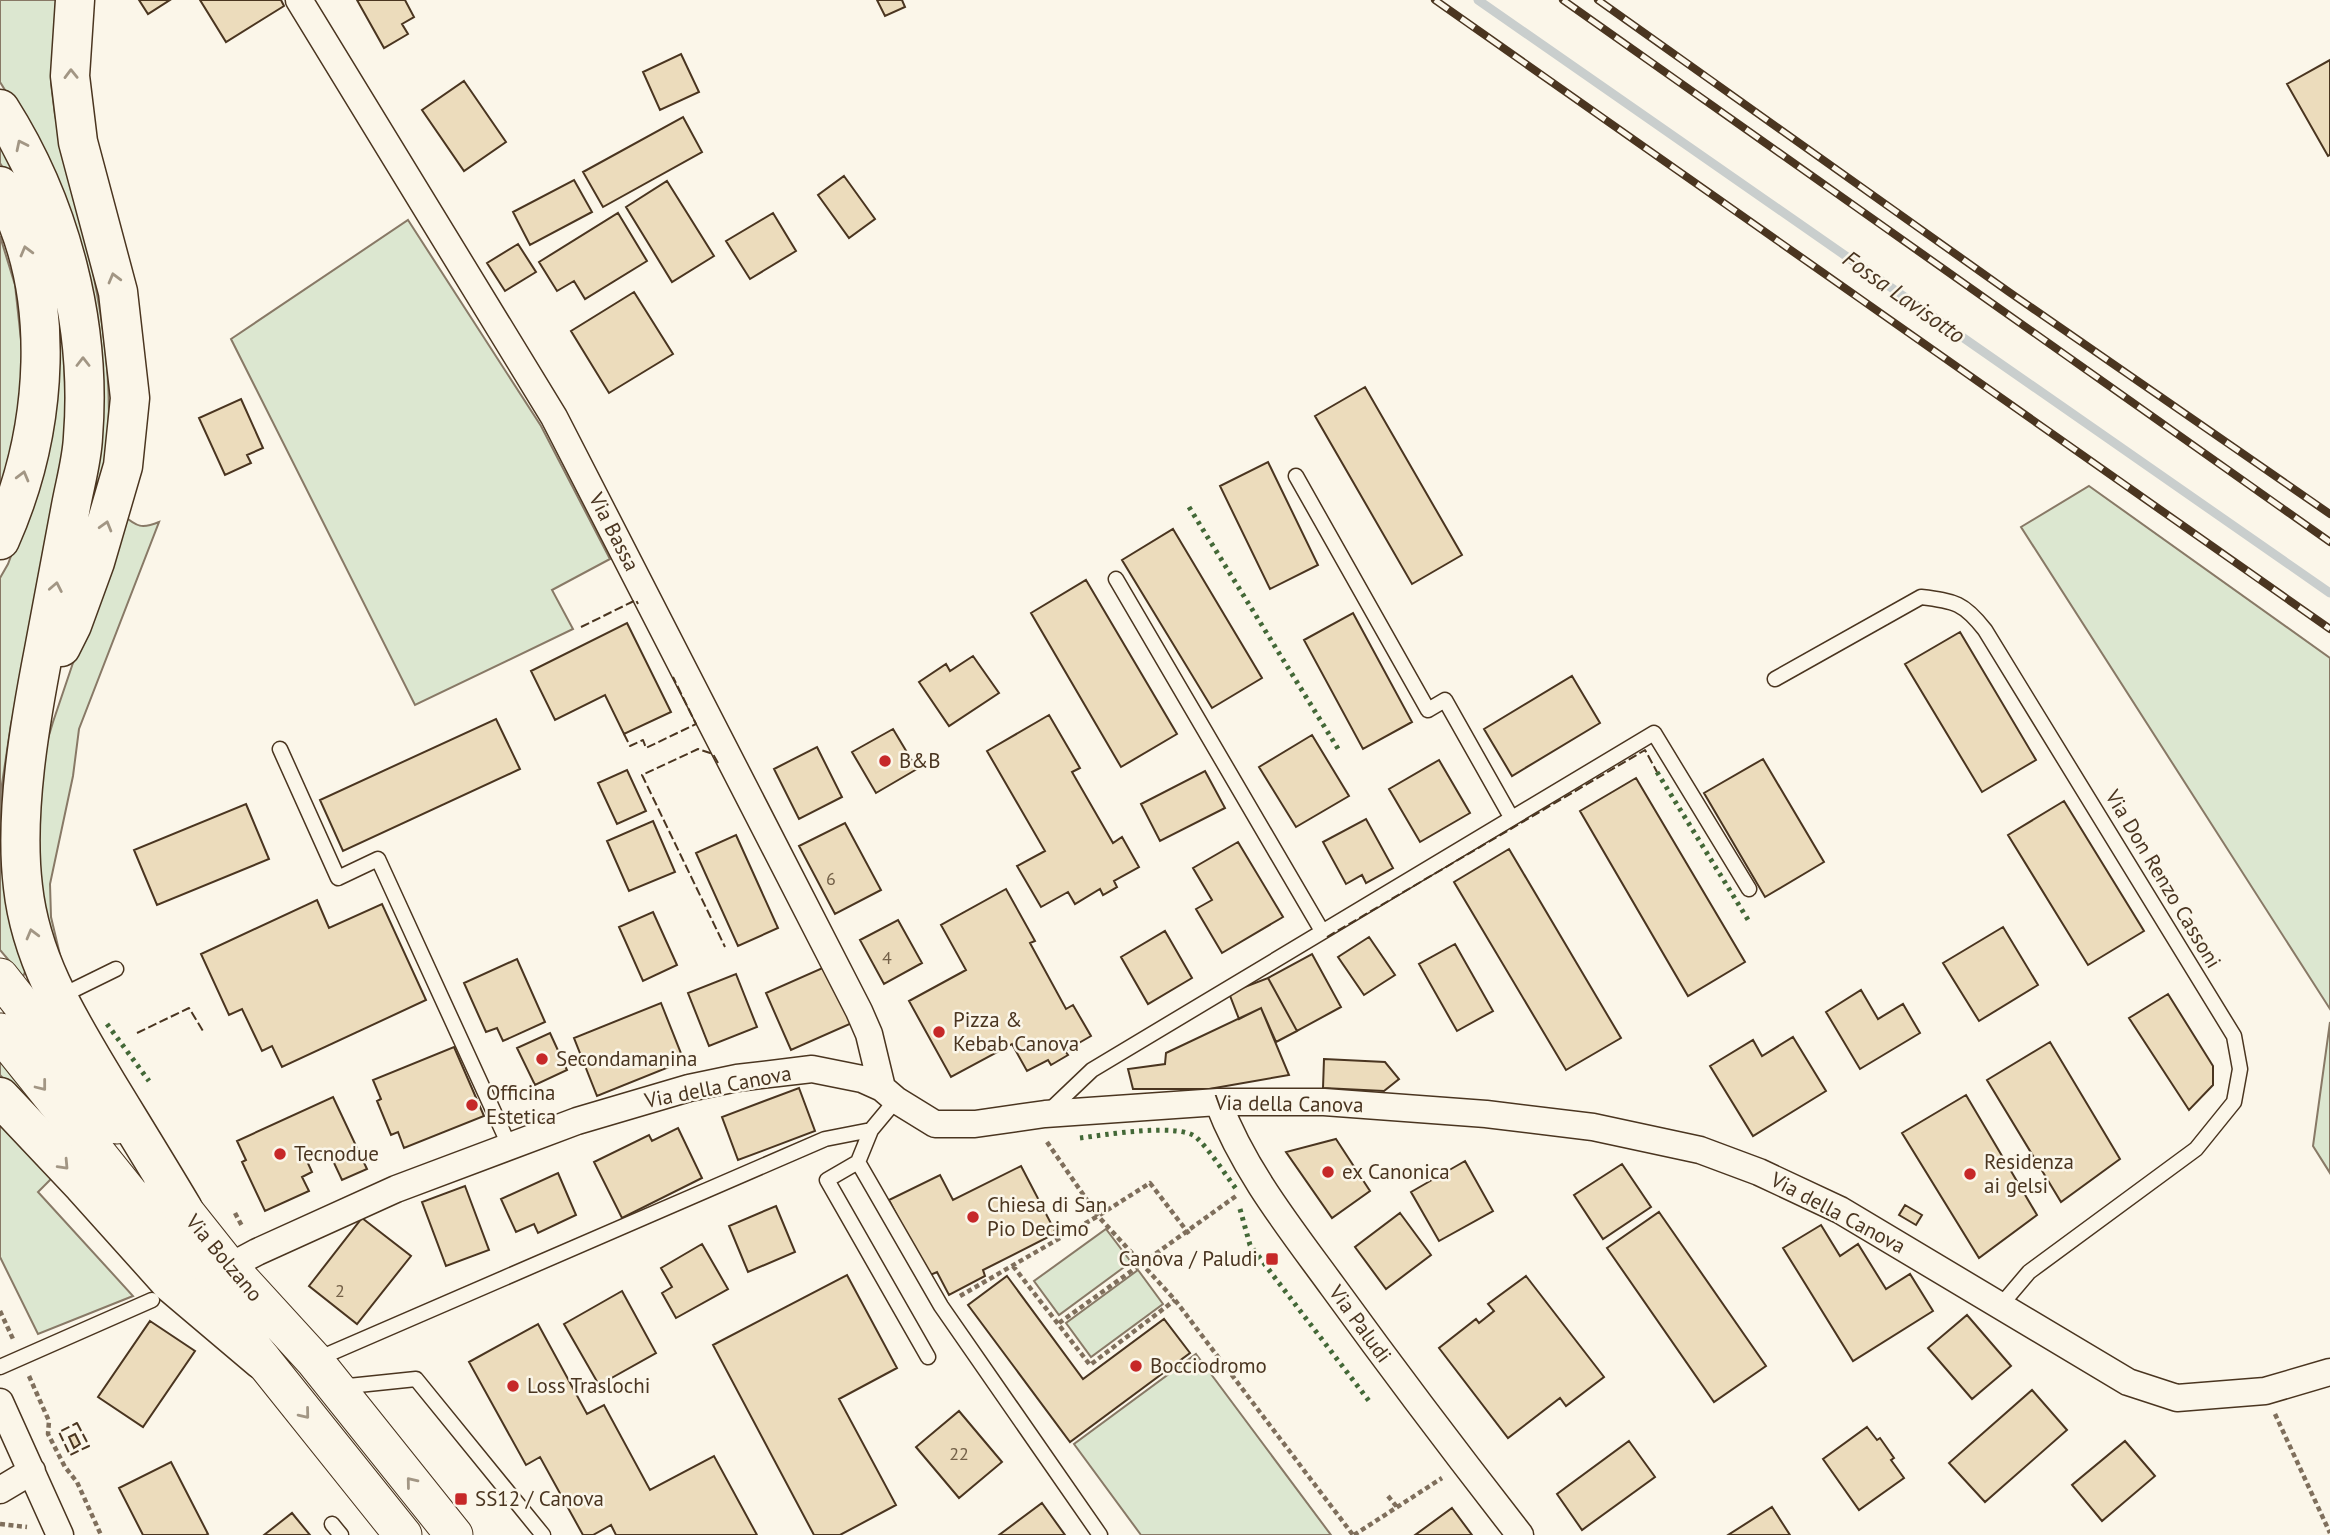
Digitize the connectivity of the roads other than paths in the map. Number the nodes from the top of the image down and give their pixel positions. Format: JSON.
{"nodes":[{"id":1,"x":75,"y":0,"type":"edge"},
{"id":2,"x":299,"y":0,"type":"edge"},
{"id":3,"x":0,"y":109,"type":"edge"},
{"id":4,"x":0,"y":186,"type":"edge"},
{"id":5,"x":1296,"y":476,"type":"dead end"},
{"id":6,"x":0,"y":540,"type":"edge"},
{"id":7,"x":1116,"y":579,"type":"dead end"},
{"id":8,"x":1775,"y":679,"type":"dead end"},
{"id":9,"x":33,"y":702,"type":"junction"},
{"id":10,"x":280,"y":749,"type":"dead end"},
{"id":11,"x":1511,"y":817,"type":"junction"},
{"id":12,"x":1749,"y":889,"type":"dead end"},
{"id":13,"x":1322,"y":931,"type":"junction"},
{"id":14,"x":116,"y":969,"type":"dead end"},
{"id":15,"x":0,"y":977,"type":"edge"},
{"id":16,"x":57,"y":997,"type":"junction"},
{"id":17,"x":0,"y":1032,"type":"edge"},
{"id":18,"x":889,"y":1094,"type":"junction"},
{"id":19,"x":0,"y":1097,"type":"edge"},
{"id":20,"x":1218,"y":1102,"type":"junction"},
{"id":21,"x":1045,"y":1126,"type":"junction"},
{"id":22,"x":871,"y":1130,"type":"junction"},
{"id":23,"x":509,"y":1145,"type":"junction"},
{"id":24,"x":858,"y":1162,"type":"junction"},
{"id":25,"x":183,"y":1209,"type":"junction"},
{"id":26,"x":243,"y":1260,"type":"junction"},
{"id":27,"x":152,"y":1300,"type":"dead end"},
{"id":28,"x":2001,"y":1305,"type":"junction"},
{"id":29,"x":928,"y":1357,"type":"dead end"},
{"id":30,"x":262,"y":1360,"type":"junction"},
{"id":31,"x":0,"y":1367,"type":"edge"},
{"id":32,"x":2330,"y":1372,"type":"edge"},
{"id":33,"x":325,"y":1374,"type":"junction"},
{"id":34,"x":0,"y":1402,"type":"edge"},
{"id":35,"x":32,"y":1471,"type":"junction"},
{"id":36,"x":0,"y":1490,"type":"edge"},
{"id":37,"x":60,"y":1535,"type":"edge"},
{"id":38,"x":403,"y":1535,"type":"edge"},
{"id":39,"x":454,"y":1535,"type":"edge"},
{"id":40,"x":543,"y":1535,"type":"edge"},
{"id":41,"x":1100,"y":1535,"type":"edge"},
{"id":42,"x":1520,"y":1535,"type":"edge"}],
"edges":[{"from":9,"to":1,"type":"highway","one_way":true},
{"from":2,"to":18,"type":"street","name":"Via Bassa"},
{"from":9,"to":3,"type":"highway","one_way":true},
{"from":6,"to":4,"type":"highway","one_way":true},
{"from":5,"to":11,"type":"lane"},
{"from":7,"to":13,"type":"lane"},
{"from":8,"to":28,"type":"lane","name":"Via Don Renzo Cassoni"},
{"from":16,"to":9,"type":"highway","one_way":true},
{"from":10,"to":23,"type":"lane"},
{"from":11,"to":12,"type":"lane"},
{"from":11,"to":13,"type":"lane"},
{"from":13,"to":21,"type":"lane"},
{"from":14,"to":16,"type":"lane"},
{"from":15,"to":25,"type":"main road","name":"Via Bolzano"},
{"from":16,"to":25,"type":"highway"},
{"from":17,"to":30,"type":"main road","name":"Via Bolzano","one_way":true},
{"from":18,"to":21,"type":"street","name":"Via della Canova"},
{"from":18,"to":22,"type":"lane"},
{"from":18,"to":23,"type":"street","name":"Via della Canova"},
{"from":19,"to":30,"type":"highway","one_way":true},
{"from":20,"to":21,"type":"street","name":"Via della Canova"},
{"from":20,"to":28,"type":"street","name":"Via della Canova"},
{"from":20,"to":42,"type":"street","name":"Via Paludi"},
{"from":22,"to":24,"type":"lane"},
{"from":22,"to":33,"type":"lane"},
{"from":23,"to":26,"type":"street","name":"Via della Canova"},
{"from":24,"to":29,"type":"lane"},
{"from":24,"to":41,"type":"lane"},
{"from":25,"to":26,"type":"main road","name":"Via Bolzano"},
{"from":26,"to":33,"type":"main road","name":"Via Bolzano"},
{"from":27,"to":31,"type":"lane"},
{"from":28,"to":32,"type":"street","name":"Via della Canova"},
{"from":30,"to":38,"type":"main road","name":"Via Bolzano","one_way":true},
{"from":39,"to":33,"type":"main road","name":"Via Bolzano","one_way":true},
{"from":33,"to":40,"type":"lane"},
{"from":34,"to":35,"type":"street"},
{"from":35,"to":36,"type":"street"},
{"from":35,"to":37,"type":"street"}]}
